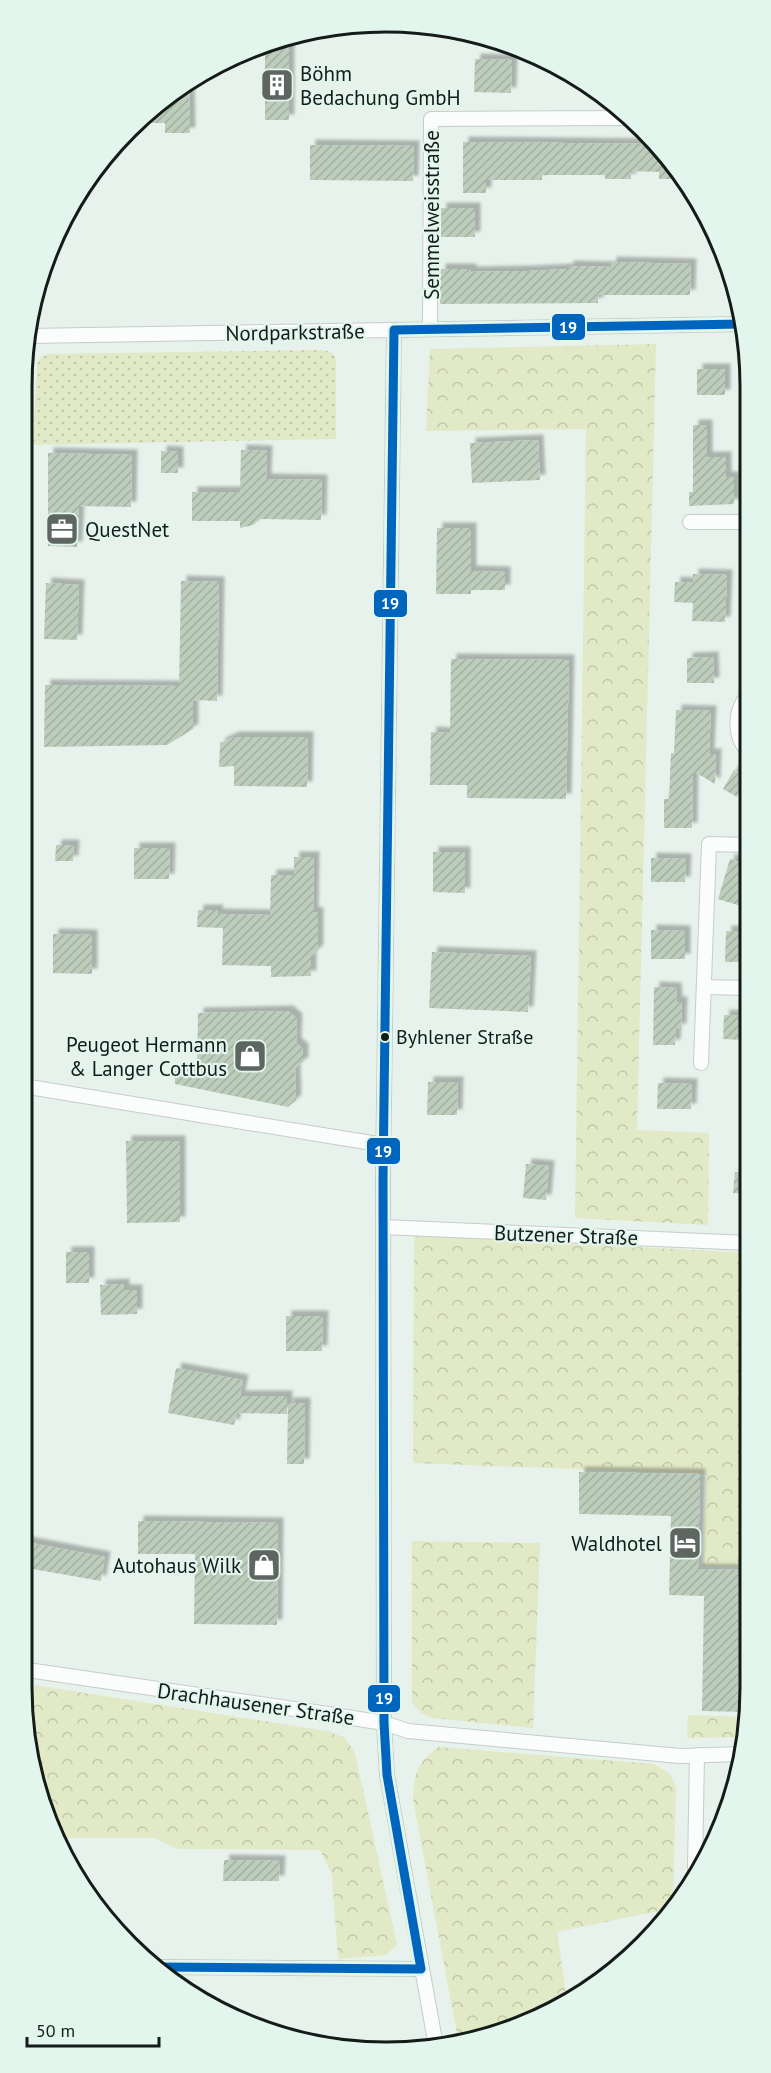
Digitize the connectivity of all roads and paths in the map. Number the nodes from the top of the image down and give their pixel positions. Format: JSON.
{"nodes":[{"id":1,"x":618,"y":118,"type":"edge"},
{"id":2,"x":734,"y":324,"type":"edge"},
{"id":3,"x":430,"y":328,"type":"junction"},
{"id":4,"x":394,"y":330,"type":"junction"},
{"id":5,"x":35,"y":336,"type":"edge"},
{"id":6,"x":690,"y":522,"type":"dead end"},
{"id":7,"x":740,"y":522,"type":"edge"},
{"id":8,"x":740,"y":710,"type":"edge"},
{"id":9,"x":740,"y":740,"type":"edge"},
{"id":10,"x":740,"y":845,"type":"edge"},
{"id":11,"x":704,"y":987,"type":"junction"},
{"id":12,"x":740,"y":988,"type":"edge"},
{"id":13,"x":701,"y":1063,"type":"dead end"},
{"id":14,"x":32,"y":1087,"type":"edge"},
{"id":15,"x":384,"y":1145,"type":"junction"},
{"id":16,"x":383,"y":1227,"type":"junction"},
{"id":17,"x":740,"y":1243,"type":"edge"},
{"id":18,"x":32,"y":1671,"type":"edge"},
{"id":19,"x":384,"y":1724,"type":"junction"},
{"id":20,"x":733,"y":1754,"type":"edge"},
{"id":21,"x":697,"y":1755,"type":"junction"},
{"id":22,"x":695,"y":1858,"type":"edge"},
{"id":23,"x":169,"y":1967,"type":"edge"},
{"id":24,"x":421,"y":1969,"type":"junction"},
{"id":25,"x":434,"y":2038,"type":"edge"}],
"edges":[{"from":1,"to":3,"type":"street","name":"Semmelweisstraße"},
{"from":2,"to":3,"type":"street","name":"Nordparkstraße"},
{"from":3,"to":4,"type":"street","name":"Nordparkstraße"},
{"from":4,"to":5,"type":"street","name":"Nordparkstraße"},
{"from":4,"to":15,"type":"street"},
{"from":6,"to":7,"type":"street"},
{"from":8,"to":9,"type":"street"},
{"from":10,"to":11,"type":"street"},
{"from":11,"to":12,"type":"street"},
{"from":11,"to":13,"type":"street"},
{"from":14,"to":15,"type":"street"},
{"from":15,"to":16,"type":"street"},
{"from":16,"to":17,"type":"street","name":"Butzener Straße"},
{"from":16,"to":19,"type":"street"},
{"from":18,"to":19,"type":"street","name":"Drachhausener Straße"},
{"from":19,"to":21,"type":"street","name":"Drachhausener Straße"},
{"from":19,"to":24,"type":"street"},
{"from":20,"to":21,"type":"street","name":"Drachhausener Straße"},
{"from":21,"to":22,"type":"street"},
{"from":23,"to":24,"type":"street"},
{"from":24,"to":25,"type":"street"}]}
